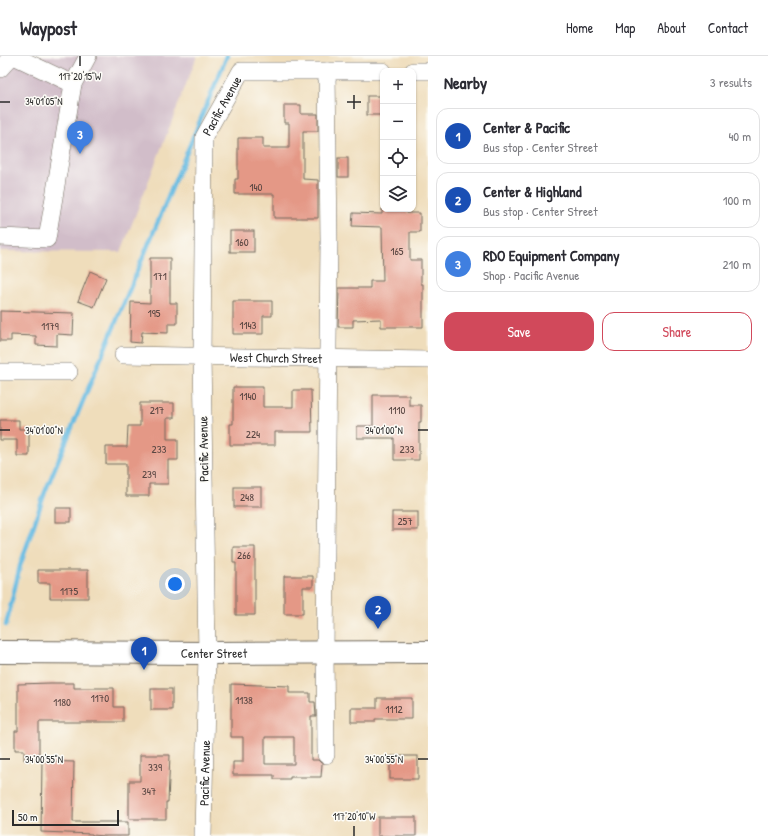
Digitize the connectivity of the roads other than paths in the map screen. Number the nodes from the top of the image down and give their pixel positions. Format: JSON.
{"nodes":[{"id":1,"x":13,"y":56,"type":"edge"},
{"id":2,"x":88,"y":56,"type":"edge"},
{"id":3,"x":0,"y":69,"type":"edge"},
{"id":4,"x":327,"y":71,"type":"junction"},
{"id":5,"x":380,"y":71,"type":"edge"},
{"id":6,"x":416,"y":71,"type":"edge"},
{"id":7,"x":428,"y":71,"type":"edge"},
{"id":8,"x":74,"y":84,"type":"junction"},
{"id":9,"x":0,"y":237,"type":"edge"},
{"id":10,"x":123,"y":354,"type":"dead end"},
{"id":11,"x":202,"y":356,"type":"junction"},
{"id":12,"x":328,"y":359,"type":"junction"},
{"id":13,"x":428,"y":360,"type":"edge"},
{"id":14,"x":0,"y":372,"type":"edge"},
{"id":15,"x":69,"y":372,"type":"dead end"},
{"id":16,"x":0,"y":652,"type":"edge"},
{"id":17,"x":325,"y":652,"type":"junction"},
{"id":18,"x":428,"y":652,"type":"edge"},
{"id":19,"x":207,"y":653,"type":"junction"},
{"id":20,"x":326,"y":755,"type":"dead end"},
{"id":21,"x":204,"y":836,"type":"edge"}],
"edges":[{"from":1,"to":3,"type":"street"},
{"from":1,"to":8,"type":"street"},
{"from":2,"to":8,"type":"street"},
{"from":4,"to":5,"type":"street"},
{"from":4,"to":11,"type":"street","name":"Pacific Avenue"},
{"from":4,"to":12,"type":"street"},
{"from":6,"to":7,"type":"street"},
{"from":8,"to":9,"type":"street"},
{"from":10,"to":11,"type":"street","name":"West Church Street"},
{"from":11,"to":12,"type":"street","name":"West Church Street"},
{"from":11,"to":19,"type":"street","name":"Pacific Avenue"},
{"from":12,"to":13,"type":"street","name":"West Church Street"},
{"from":12,"to":17,"type":"street"},
{"from":14,"to":15,"type":"street"},
{"from":16,"to":19,"type":"main road","name":"Center Street"},
{"from":17,"to":18,"type":"main road","name":"Center Street"},
{"from":17,"to":19,"type":"main road","name":"Center Street"},
{"from":17,"to":20,"type":"street"},
{"from":19,"to":21,"type":"street","name":"Pacific Avenue"}]}
